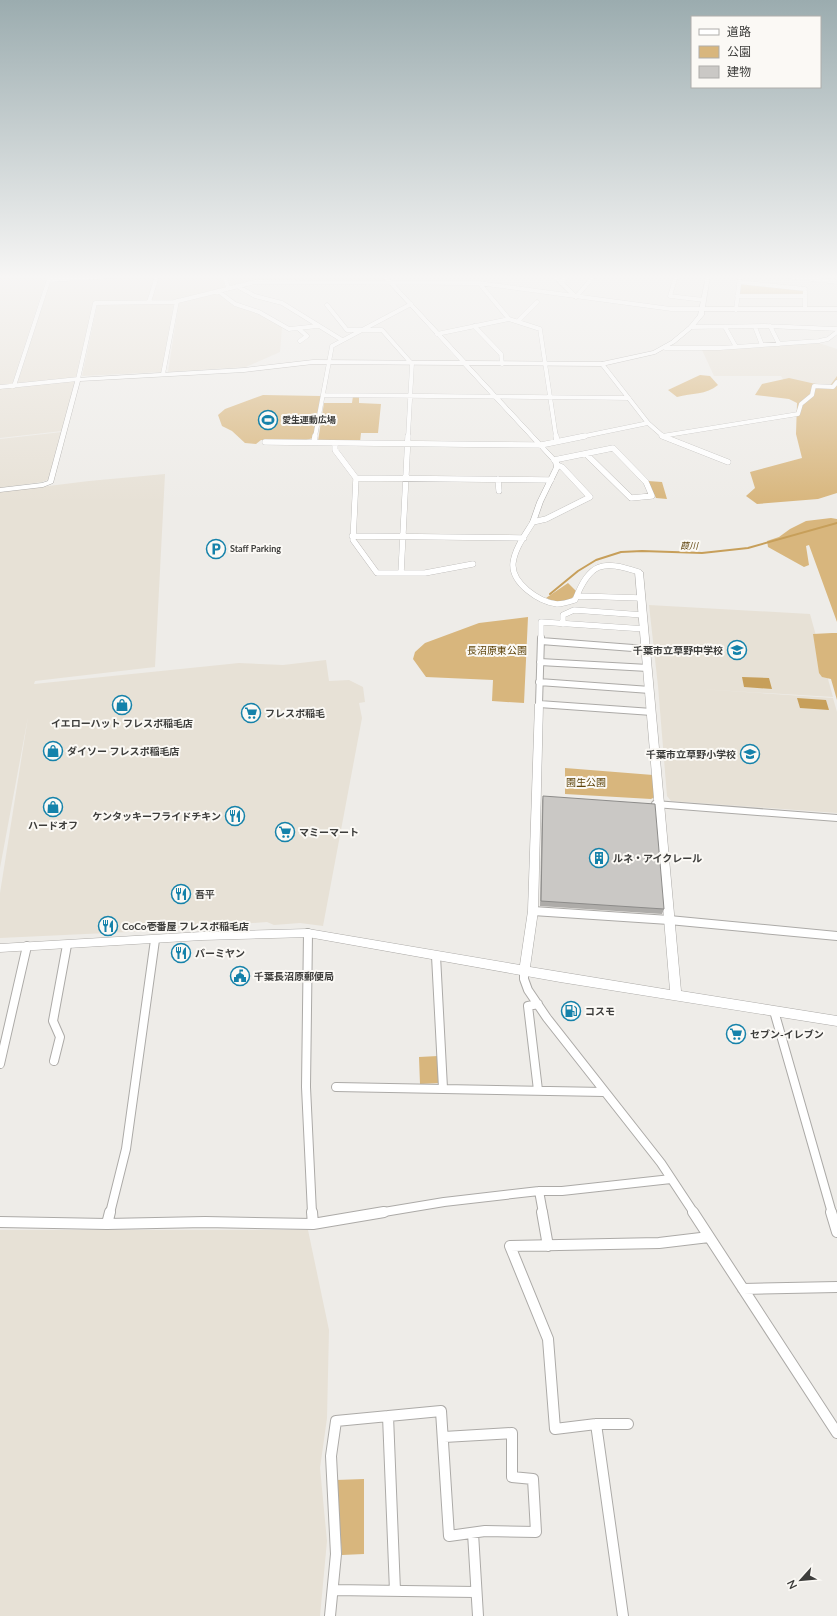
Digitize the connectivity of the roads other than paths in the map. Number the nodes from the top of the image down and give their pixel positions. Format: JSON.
{"nodes":[{"id":1,"x":26,"y":351,"type":"edge"},
{"id":2,"x":84,"y":351,"type":"edge"},
{"id":3,"x":167,"y":351,"type":"edge"},
{"id":4,"x":331,"y":351,"type":"edge"},
{"id":5,"x":401,"y":351,"type":"edge"},
{"id":6,"x":454,"y":351,"type":"edge"},
{"id":7,"x":499,"y":351,"type":"edge"},
{"id":8,"x":544,"y":351,"type":"edge"},
{"id":9,"x":654,"y":351,"type":"edge"},
{"id":10,"x":329,"y":363,"type":"junction"},
{"id":11,"x":412,"y":364,"type":"junction"},
{"id":12,"x":466,"y":364,"type":"junction"},
{"id":13,"x":502,"y":364,"type":"junction"},
{"id":14,"x":546,"y":364,"type":"junction"},
{"id":15,"x":602,"y":364,"type":"junction"},
{"id":16,"x":163,"y":374,"type":"junction"},
{"id":17,"x":78,"y":379,"type":"junction"},
{"id":18,"x":837,"y":382,"type":"edge"},
{"id":19,"x":14,"y":386,"type":"junction"},
{"id":20,"x":0,"y":387,"type":"edge"},
{"id":21,"x":323,"y":395,"type":"junction"},
{"id":22,"x":410,"y":396,"type":"junction"},
{"id":23,"x":496,"y":397,"type":"junction"},
{"id":24,"x":551,"y":397,"type":"junction"},
{"id":25,"x":629,"y":398,"type":"junction"},
{"id":26,"x":648,"y":423,"type":"junction"},
{"id":27,"x":662,"y":436,"type":"junction"},
{"id":28,"x":265,"y":442,"type":"dead end"},
{"id":29,"x":557,"y":442,"type":"junction"},
{"id":30,"x":314,"y":443,"type":"junction"},
{"id":31,"x":335,"y":443,"type":"junction"},
{"id":32,"x":408,"y":444,"type":"junction"},
{"id":33,"x":541,"y":445,"type":"junction"},
{"id":34,"x":586,"y":454,"type":"junction"},
{"id":35,"x":728,"y":462,"type":"dead end"},
{"id":36,"x":556,"y":463,"type":"junction"},
{"id":37,"x":356,"y":478,"type":"junction"},
{"id":38,"x":406,"y":478,"type":"junction"},
{"id":39,"x":498,"y":479,"type":"junction"},
{"id":40,"x":551,"y":480,"type":"junction"},
{"id":41,"x":0,"y":490,"type":"edge"},
{"id":42,"x":499,"y":491,"type":"dead end"},
{"id":43,"x":533,"y":522,"type":"junction"},
{"id":44,"x":352,"y":536,"type":"junction"},
{"id":45,"x":403,"y":537,"type":"junction"},
{"id":46,"x":524,"y":538,"type":"junction"},
{"id":47,"x":473,"y":564,"type":"dead end"},
{"id":48,"x":639,"y":572,"type":"joint"},
{"id":49,"x":401,"y":573,"type":"junction"},
{"id":50,"x":577,"y":596,"type":"junction"},
{"id":51,"x":641,"y":598,"type":"junction"},
{"id":52,"x":643,"y":615,"type":"junction"},
{"id":53,"x":563,"y":624,"type":"junction"},
{"id":54,"x":645,"y":629,"type":"junction"},
{"id":55,"x":541,"y":641,"type":"junction"},
{"id":56,"x":646,"y":649,"type":"junction"},
{"id":57,"x":540,"y":662,"type":"junction"},
{"id":58,"x":648,"y":668,"type":"junction"},
{"id":59,"x":539,"y":682,"type":"junction"},
{"id":60,"x":650,"y":690,"type":"junction"},
{"id":61,"x":538,"y":704,"type":"junction"},
{"id":62,"x":652,"y":712,"type":"junction"},
{"id":63,"x":644,"y":804,"type":"edge"},
{"id":64,"x":660,"y":804,"type":"junction"},
{"id":65,"x":837,"y":818,"type":"edge"},
{"id":66,"x":533,"y":911,"type":"junction"},
{"id":67,"x":669,"y":920,"type":"junction"},
{"id":68,"x":308,"y":932,"type":"junction"},
{"id":69,"x":837,"y":936,"type":"edge"},
{"id":70,"x":155,"y":940,"type":"junction"},
{"id":71,"x":67,"y":944,"type":"junction"},
{"id":72,"x":27,"y":946,"type":"junction"},
{"id":73,"x":0,"y":948,"type":"edge"},
{"id":74,"x":436,"y":956,"type":"junction"},
{"id":75,"x":524,"y":971,"type":"junction"},
{"id":76,"x":676,"y":995,"type":"junction"},
{"id":77,"x":538,"y":1004,"type":"junction"},
{"id":78,"x":774,"y":1011,"type":"junction"},
{"id":79,"x":837,"y":1020,"type":"edge"},
{"id":80,"x":54,"y":1061,"type":"dead end"},
{"id":81,"x":0,"y":1064,"type":"edge"},
{"id":82,"x":336,"y":1087,"type":"dead end"},
{"id":83,"x":444,"y":1088,"type":"junction"},
{"id":84,"x":538,"y":1090,"type":"junction"},
{"id":85,"x":604,"y":1092,"type":"junction"},
{"id":86,"x":671,"y":1179,"type":"junction"},
{"id":87,"x":539,"y":1191,"type":"junction"},
{"id":88,"x":0,"y":1222,"type":"edge"},
{"id":89,"x":107,"y":1224,"type":"junction"},
{"id":90,"x":313,"y":1224,"type":"junction"},
{"id":91,"x":837,"y":1232,"type":"edge"},
{"id":92,"x":709,"y":1237,"type":"junction"},
{"id":93,"x":548,"y":1246,"type":"junction"},
{"id":94,"x":837,"y":1287,"type":"edge"},
{"id":95,"x":743,"y":1289,"type":"junction"},
{"id":96,"x":388,"y":1416,"type":"junction"},
{"id":97,"x":596,"y":1424,"type":"junction"},
{"id":98,"x":628,"y":1424,"type":"dead end"},
{"id":99,"x":837,"y":1433,"type":"edge"},
{"id":100,"x":444,"y":1437,"type":"junction"},
{"id":101,"x":473,"y":1533,"type":"junction"},
{"id":102,"x":333,"y":1590,"type":"junction"},
{"id":103,"x":394,"y":1591,"type":"junction"},
{"id":104,"x":475,"y":1592,"type":"junction"},
{"id":105,"x":330,"y":1616,"type":"edge"},
{"id":106,"x":478,"y":1616,"type":"edge"},
{"id":107,"x":623,"y":1616,"type":"edge"}],
"edges":[{"from":1,"to":19,"type":"street"},
{"from":2,"to":17,"type":"street"},
{"from":3,"to":16,"type":"street"},
{"from":4,"to":10,"type":"street"},
{"from":5,"to":11,"type":"street"},
{"from":6,"to":12,"type":"street"},
{"from":7,"to":13,"type":"street"},
{"from":8,"to":14,"type":"street"},
{"from":9,"to":15,"type":"street"},
{"from":10,"to":11,"type":"street"},
{"from":10,"to":16,"type":"street"},
{"from":10,"to":21,"type":"street"},
{"from":11,"to":12,"type":"street"},
{"from":11,"to":22,"type":"street"},
{"from":12,"to":13,"type":"street"},
{"from":12,"to":23,"type":"street"},
{"from":13,"to":14,"type":"street"},
{"from":14,"to":15,"type":"street"},
{"from":14,"to":24,"type":"street"},
{"from":15,"to":25,"type":"street"},
{"from":16,"to":17,"type":"street"},
{"from":17,"to":19,"type":"street"},
{"from":17,"to":41,"type":"street"},
{"from":18,"to":27,"type":"street"},
{"from":19,"to":20,"type":"street"},
{"from":21,"to":22,"type":"street"},
{"from":21,"to":30,"type":"street"},
{"from":22,"to":23,"type":"street"},
{"from":22,"to":32,"type":"street"},
{"from":23,"to":24,"type":"street"},
{"from":23,"to":33,"type":"street"},
{"from":24,"to":25,"type":"street"},
{"from":24,"to":29,"type":"street"},
{"from":25,"to":26,"type":"street"},
{"from":26,"to":27,"type":"street"},
{"from":26,"to":29,"type":"street"},
{"from":27,"to":35,"type":"street"},
{"from":28,"to":30,"type":"street"},
{"from":29,"to":33,"type":"street"},
{"from":30,"to":31,"type":"street"},
{"from":31,"to":32,"type":"street"},
{"from":31,"to":37,"type":"street"},
{"from":32,"to":33,"type":"street"},
{"from":32,"to":38,"type":"street"},
{"from":33,"to":36,"type":"street"},
{"from":34,"to":34,"type":"street"},
{"from":34,"to":36,"type":"street"},
{"from":36,"to":40,"type":"street"},
{"from":36,"to":43,"type":"street"},
{"from":37,"to":38,"type":"street"},
{"from":37,"to":44,"type":"street"},
{"from":38,"to":39,"type":"street"},
{"from":38,"to":45,"type":"street"},
{"from":39,"to":40,"type":"street"},
{"from":39,"to":42,"type":"street"},
{"from":40,"to":43,"type":"street"},
{"from":43,"to":46,"type":"street"},
{"from":44,"to":45,"type":"street"},
{"from":44,"to":49,"type":"street"},
{"from":45,"to":46,"type":"street"},
{"from":45,"to":49,"type":"street"},
{"from":46,"to":50,"type":"street"},
{"from":47,"to":49,"type":"street"},
{"from":48,"to":50,"type":"street"},
{"from":48,"to":51,"type":"street"},
{"from":50,"to":51,"type":"street"},
{"from":51,"to":52,"type":"street"},
{"from":52,"to":53,"type":"street"},
{"from":52,"to":54,"type":"street"},
{"from":53,"to":54,"type":"street"},
{"from":53,"to":55,"type":"street"},
{"from":54,"to":56,"type":"street"},
{"from":55,"to":56,"type":"street"},
{"from":55,"to":57,"type":"street"},
{"from":56,"to":58,"type":"street"},
{"from":57,"to":58,"type":"street"},
{"from":57,"to":59,"type":"street"},
{"from":58,"to":60,"type":"street"},
{"from":59,"to":60,"type":"street"},
{"from":59,"to":61,"type":"street"},
{"from":60,"to":62,"type":"street"},
{"from":61,"to":62,"type":"street"},
{"from":61,"to":66,"type":"street"},
{"from":62,"to":64,"type":"street"},
{"from":63,"to":64,"type":"street"},
{"from":64,"to":65,"type":"street"},
{"from":64,"to":67,"type":"street"},
{"from":66,"to":67,"type":"street"},
{"from":66,"to":75,"type":"street"},
{"from":67,"to":69,"type":"street"},
{"from":67,"to":76,"type":"street"},
{"from":68,"to":70,"type":"street"},
{"from":68,"to":74,"type":"street"},
{"from":68,"to":90,"type":"street"},
{"from":70,"to":71,"type":"street"},
{"from":70,"to":89,"type":"street"},
{"from":71,"to":72,"type":"street"},
{"from":71,"to":80,"type":"street"},
{"from":72,"to":73,"type":"street"},
{"from":72,"to":81,"type":"street"},
{"from":74,"to":75,"type":"street"},
{"from":74,"to":83,"type":"street"},
{"from":75,"to":76,"type":"street"},
{"from":75,"to":77,"type":"street"},
{"from":76,"to":78,"type":"street"},
{"from":77,"to":84,"type":"street"},
{"from":77,"to":85,"type":"street"},
{"from":78,"to":79,"type":"street"},
{"from":78,"to":91,"type":"street"},
{"from":82,"to":83,"type":"street"},
{"from":83,"to":84,"type":"street"},
{"from":84,"to":85,"type":"street"},
{"from":85,"to":86,"type":"street"},
{"from":86,"to":87,"type":"street"},
{"from":86,"to":92,"type":"street"},
{"from":87,"to":90,"type":"street"},
{"from":87,"to":93,"type":"street"},
{"from":88,"to":89,"type":"street"},
{"from":89,"to":90,"type":"street"},
{"from":92,"to":93,"type":"street"},
{"from":92,"to":95,"type":"street"},
{"from":93,"to":97,"type":"street"},
{"from":94,"to":95,"type":"street"},
{"from":95,"to":99,"type":"street"},
{"from":96,"to":100,"type":"street"},
{"from":96,"to":102,"type":"street"},
{"from":96,"to":103,"type":"street"},
{"from":97,"to":98,"type":"street"},
{"from":97,"to":107,"type":"street"},
{"from":100,"to":101,"type":"street"},
{"from":100,"to":101,"type":"street"},
{"from":101,"to":104,"type":"street"},
{"from":102,"to":103,"type":"street"},
{"from":102,"to":105,"type":"street"},
{"from":103,"to":104,"type":"street"},
{"from":104,"to":106,"type":"street"}]}
